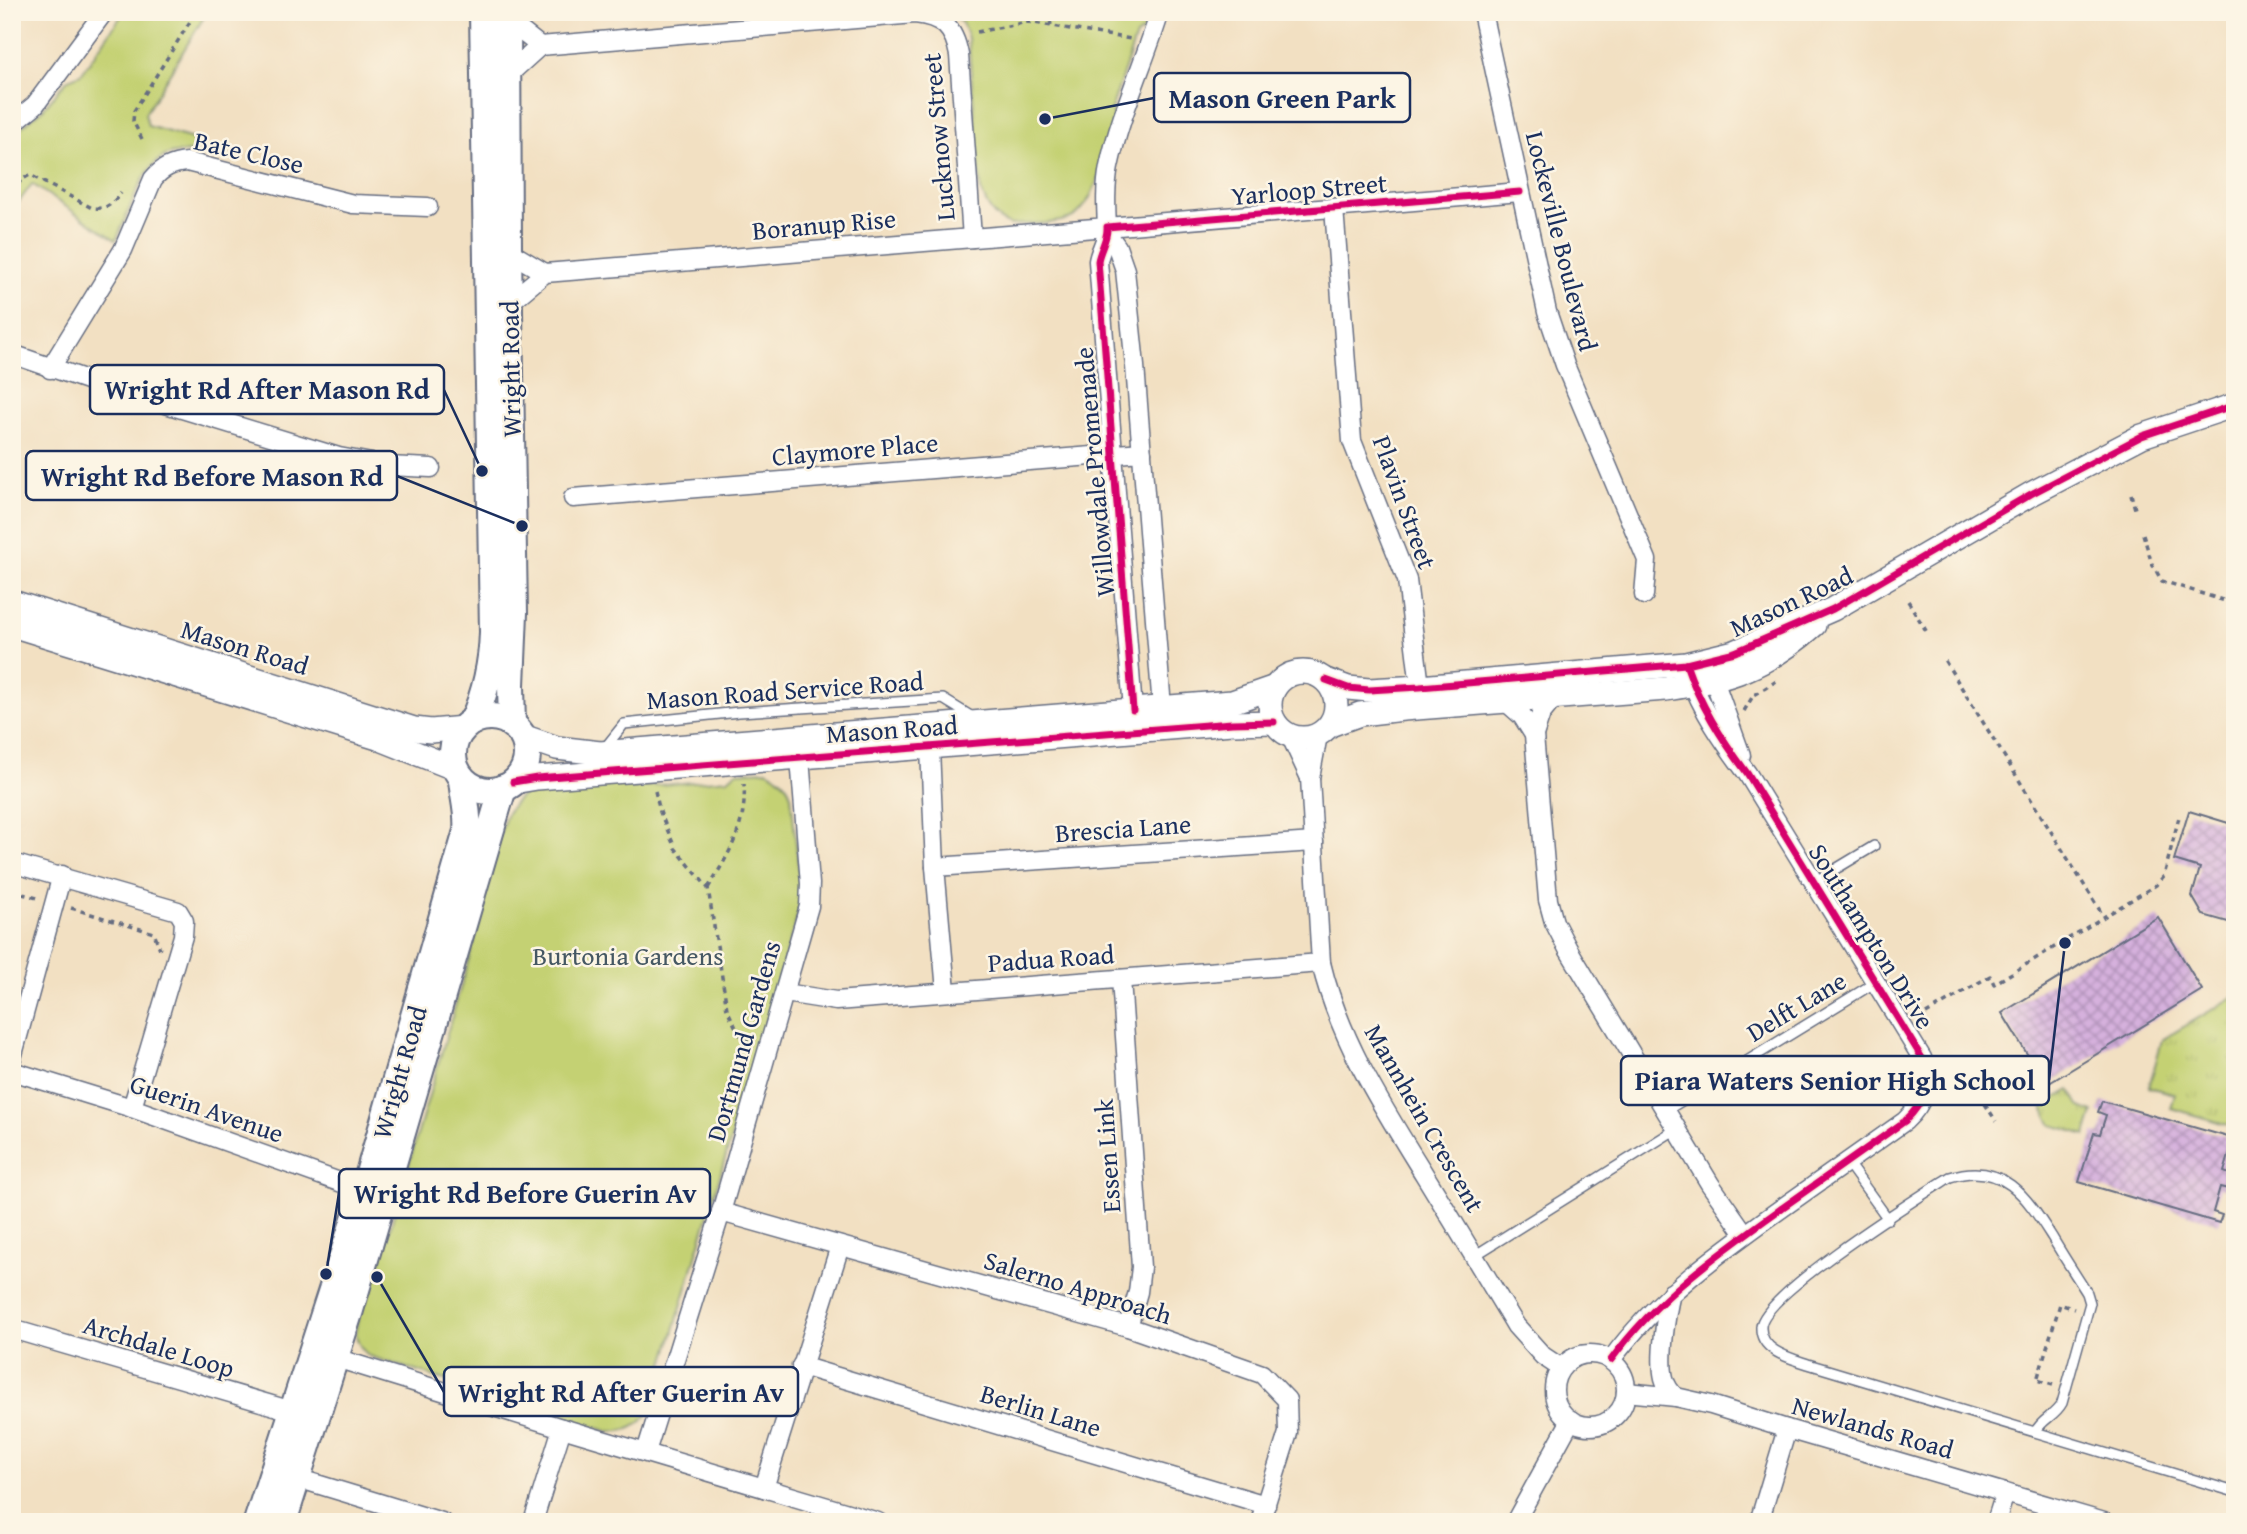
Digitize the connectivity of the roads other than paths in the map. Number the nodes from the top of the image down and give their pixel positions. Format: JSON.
{"nodes":[{"id":1,"x":104,"y":12,"type":"edge"},
{"id":2,"x":1160,"y":12,"type":"edge"},
{"id":3,"x":1482,"y":12,"type":"edge"},
{"id":4,"x":499,"y":15,"type":"edge"},
{"id":5,"x":809,"y":17,"type":"edge"},
{"id":6,"x":540,"y":46,"type":"junction"},
{"id":7,"x":508,"y":75,"type":"junction"},
{"id":8,"x":12,"y":124,"type":"edge"},
{"id":9,"x":1520,"y":192,"type":"junction"},
{"id":10,"x":428,"y":207,"type":"dead end"},
{"id":11,"x":1334,"y":208,"type":"junction"},
{"id":12,"x":1107,"y":230,"type":"junction"},
{"id":13,"x":972,"y":238,"type":"junction"},
{"id":14,"x":508,"y":251,"type":"junction"},
{"id":15,"x":545,"y":273,"type":"junction"},
{"id":16,"x":509,"y":303,"type":"junction"},
{"id":17,"x":12,"y":354,"type":"edge"},
{"id":18,"x":50,"y":369,"type":"junction"},
{"id":19,"x":2235,"y":405,"type":"edge"},
{"id":20,"x":1142,"y":452,"type":"junction"},
{"id":21,"x":1114,"y":454,"type":"junction"},
{"id":22,"x":432,"y":468,"type":"dead end"},
{"id":23,"x":573,"y":498,"type":"dead end"},
{"id":24,"x":1644,"y":595,"type":"dead end"},
{"id":25,"x":12,"y":602,"type":"edge"},
{"id":26,"x":1833,"y":609,"type":"junction"},
{"id":27,"x":15,"y":635,"type":"edge"},
{"id":28,"x":1700,"y":672,"type":"junction"},
{"id":29,"x":1325,"y":680,"type":"junction"},
{"id":30,"x":1275,"y":687,"type":"junction"},
{"id":31,"x":1420,"y":687,"type":"junction"},
{"id":32,"x":1555,"y":697,"type":"junction"},
{"id":33,"x":1505,"y":701,"type":"junction"},
{"id":34,"x":1162,"y":708,"type":"junction"},
{"id":35,"x":1133,"y":710,"type":"junction"},
{"id":36,"x":468,"y":724,"type":"junction"},
{"id":37,"x":1282,"y":729,"type":"junction"},
{"id":38,"x":517,"y":730,"type":"junction"},
{"id":39,"x":1324,"y":730,"type":"junction"},
{"id":40,"x":1534,"y":734,"type":"junction"},
{"id":41,"x":930,"y":748,"type":"junction"},
{"id":42,"x":800,"y":758,"type":"junction"},
{"id":43,"x":1746,"y":773,"type":"junction"},
{"id":44,"x":459,"y":774,"type":"junction"},
{"id":45,"x":1310,"y":778,"type":"junction"},
{"id":46,"x":508,"y":785,"type":"junction"},
{"id":47,"x":1314,"y":842,"type":"junction"},
{"id":48,"x":1874,"y":846,"type":"dead end"},
{"id":49,"x":12,"y":863,"type":"edge"},
{"id":50,"x":934,"y":867,"type":"junction"},
{"id":51,"x":62,"y":876,"type":"junction"},
{"id":52,"x":1814,"y":882,"type":"junction"},
{"id":53,"x":1321,"y":963,"type":"junction"},
{"id":54,"x":1121,"y":979,"type":"junction"},
{"id":55,"x":1876,"y":982,"type":"junction"},
{"id":56,"x":946,"y":991,"type":"junction"},
{"id":57,"x":785,"y":993,"type":"junction"},
{"id":58,"x":12,"y":1058,"type":"edge"},
{"id":59,"x":12,"y":1071,"type":"edge"},
{"id":60,"x":132,"y":1108,"type":"junction"},
{"id":61,"x":1667,"y":1110,"type":"junction"},
{"id":62,"x":1678,"y":1128,"type":"junction"},
{"id":63,"x":1847,"y":1163,"type":"junction"},
{"id":64,"x":373,"y":1194,"type":"junction"},
{"id":65,"x":721,"y":1212,"type":"junction"},
{"id":66,"x":1888,"y":1219,"type":"junction"},
{"id":67,"x":1745,"y":1234,"type":"junction"},
{"id":68,"x":840,"y":1246,"type":"junction"},
{"id":69,"x":1474,"y":1256,"type":"junction"},
{"id":70,"x":1671,"y":1293,"type":"junction"},
{"id":71,"x":1128,"y":1327,"type":"junction"},
{"id":72,"x":12,"y":1329,"type":"edge"},
{"id":73,"x":324,"y":1354,"type":"junction"},
{"id":74,"x":1611,"y":1360,"type":"junction"},
{"id":75,"x":801,"y":1366,"type":"junction"},
{"id":76,"x":1561,"y":1368,"type":"junction"},
{"id":77,"x":1626,"y":1392,"type":"junction"},
{"id":78,"x":1676,"y":1397,"type":"junction"},
{"id":79,"x":292,"y":1411,"type":"junction"},
{"id":80,"x":1571,"y":1420,"type":"junction"},
{"id":81,"x":562,"y":1428,"type":"junction"},
{"id":82,"x":1787,"y":1429,"type":"junction"},
{"id":83,"x":2036,"y":1431,"type":"junction"},
{"id":84,"x":646,"y":1452,"type":"junction"},
{"id":85,"x":297,"y":1478,"type":"junction"},
{"id":86,"x":764,"y":1488,"type":"junction"},
{"id":87,"x":2235,"y":1492,"type":"edge"},
{"id":88,"x":2005,"y":1493,"type":"junction"},
{"id":89,"x":1263,"y":1513,"type":"edge"},
{"id":90,"x":257,"y":1522,"type":"edge"},
{"id":91,"x":283,"y":1522,"type":"edge"},
{"id":92,"x":442,"y":1522,"type":"edge"},
{"id":93,"x":533,"y":1522,"type":"edge"},
{"id":94,"x":878,"y":1522,"type":"edge"},
{"id":95,"x":1515,"y":1522,"type":"edge"},
{"id":96,"x":1759,"y":1522,"type":"edge"},
{"id":97,"x":1996,"y":1522,"type":"edge"},
{"id":98,"x":2104,"y":1522,"type":"edge"}],
"edges":[{"from":1,"to":8,"type":"street"},
{"from":2,"to":12,"type":"street","name":"Willowdale Promenade"},
{"from":3,"to":9,"type":"street","name":"Lockeville Boulevard"},
{"from":4,"to":6,"type":"street"},
{"from":4,"to":7,"type":"main road","name":"Wright Road"},
{"from":4,"to":36,"type":"main road","name":"Wright Road"},
{"from":5,"to":6,"type":"street","name":"Lucknow Street"},
{"from":5,"to":13,"type":"street","name":"Lucknow Street"},
{"from":6,"to":7,"type":"street"},
{"from":7,"to":14,"type":"main road","name":"Wright Road"},
{"from":9,"to":11,"type":"street","name":"Yarloop Street"},
{"from":9,"to":24,"type":"street","name":"Lockeville Boulevard"},
{"from":10,"to":18,"type":"street","name":"Bate Close"},
{"from":11,"to":12,"type":"street","name":"Yarloop Street"},
{"from":11,"to":31,"type":"street","name":"Plavin Street"},
{"from":12,"to":13,"type":"street","name":"Boranup Rise"},
{"from":12,"to":20,"type":"street","name":"Willowdale Promenade"},
{"from":12,"to":21,"type":"street","name":"Willowdale Promenade"},
{"from":13,"to":15,"type":"street","name":"Boranup Rise"},
{"from":14,"to":15,"type":"street"},
{"from":14,"to":16,"type":"main road","name":"Wright Road"},
{"from":15,"to":16,"type":"street"},
{"from":16,"to":38,"type":"main road","name":"Wright Road"},
{"from":17,"to":18,"type":"street"},
{"from":18,"to":22,"type":"street"},
{"from":19,"to":26,"type":"street","name":"Mason Road"},
{"from":20,"to":21,"type":"street","name":"Claymore Place"},
{"from":20,"to":34,"type":"street","name":"Willowdale Promenade"},
{"from":21,"to":23,"type":"street","name":"Claymore Place"},
{"from":21,"to":35,"type":"street","name":"Willowdale Promenade"},
{"from":25,"to":36,"type":"street","name":"Mason Road"},
{"from":26,"to":28,"type":"street","name":"Mason Road"},
{"from":26,"to":28,"type":"street","name":"Mason Road"},
{"from":27,"to":44,"type":"street","name":"Mason Road"},
{"from":28,"to":31,"type":"street","name":"Mason Road"},
{"from":28,"to":32,"type":"street","name":"Mason Road"},
{"from":28,"to":43,"type":"street","name":"Southampton Drive"},
{"from":28,"to":43,"type":"street","name":"Southampton Drive"},
{"from":29,"to":30,"type":"street"},
{"from":29,"to":31,"type":"street","name":"Mason Road"},
{"from":29,"to":39,"type":"street"},
{"from":30,"to":34,"type":"street","name":"Mason Road"},
{"from":30,"to":37,"type":"street"},
{"from":32,"to":33,"type":"street","name":"Mason Road"},
{"from":32,"to":40,"type":"street"},
{"from":33,"to":39,"type":"street","name":"Mason Road"},
{"from":33,"to":40,"type":"street"},
{"from":34,"to":35,"type":"street","name":"Mason Road"},
{"from":35,"to":38,"type":"street","name":"Mason Road"},
{"from":36,"to":38,"type":"main road"},
{"from":36,"to":44,"type":"main road"},
{"from":37,"to":39,"type":"street"},
{"from":37,"to":41,"type":"street","name":"Mason Road"},
{"from":37,"to":45,"type":"street","name":"Mannhein Crescent"},
{"from":38,"to":46,"type":"main road"},
{"from":39,"to":45,"type":"street","name":"Mannhein Crescent"},
{"from":40,"to":61,"type":"street"},
{"from":41,"to":42,"type":"street","name":"Mason Road"},
{"from":41,"to":50,"type":"street"},
{"from":42,"to":46,"type":"street","name":"Mason Road"},
{"from":42,"to":57,"type":"street","name":"Dortmund Gardens"},
{"from":43,"to":52,"type":"street","name":"Southampton Drive"},
{"from":44,"to":46,"type":"main road"},
{"from":44,"to":64,"type":"main road","name":"Wright Road"},
{"from":45,"to":47,"type":"street","name":"Mannhein Crescent"},
{"from":46,"to":64,"type":"main road","name":"Wright Road"},
{"from":47,"to":50,"type":"street","name":"Brescia Lane"},
{"from":47,"to":53,"type":"street","name":"Mannhein Crescent"},
{"from":48,"to":52,"type":"lane"},
{"from":49,"to":51,"type":"street"},
{"from":50,"to":56,"type":"street"},
{"from":51,"to":58,"type":"street"},
{"from":51,"to":60,"type":"street"},
{"from":52,"to":55,"type":"street","name":"Southampton Drive"},
{"from":53,"to":54,"type":"street","name":"Padua Road"},
{"from":53,"to":69,"type":"street","name":"Mannhein Crescent"},
{"from":54,"to":56,"type":"street","name":"Padua Road"},
{"from":54,"to":71,"type":"street","name":"Essen Link"},
{"from":55,"to":61,"type":"lane","name":"Delft Lane"},
{"from":55,"to":63,"type":"street","name":"Southampton Drive"},
{"from":56,"to":57,"type":"street","name":"Padua Road"},
{"from":57,"to":65,"type":"street","name":"Dortmund Gardens"},
{"from":59,"to":60,"type":"street","name":"Guerin Avenue"},
{"from":60,"to":64,"type":"street","name":"Guerin Avenue"},
{"from":61,"to":62,"type":"street"},
{"from":62,"to":67,"type":"street"},
{"from":62,"to":69,"type":"lane"},
{"from":63,"to":66,"type":"lane"},
{"from":63,"to":67,"type":"street","name":"Southampton Drive"},
{"from":64,"to":73,"type":"main road","name":"Wright Road"},
{"from":65,"to":68,"type":"street","name":"Salerno Approach"},
{"from":65,"to":84,"type":"street","name":"Dortmund Gardens"},
{"from":66,"to":83,"type":"lane"},
{"from":66,"to":83,"type":"lane"},
{"from":67,"to":70,"type":"street","name":"Southampton Drive"},
{"from":68,"to":71,"type":"street","name":"Salerno Approach"},
{"from":68,"to":75,"type":"street"},
{"from":69,"to":76,"type":"street","name":"Mannhein Crescent"},
{"from":70,"to":74,"type":"street","name":"Southampton Drive"},
{"from":70,"to":78,"type":"street"},
{"from":71,"to":89,"type":"street","name":"Salerno Approach"},
{"from":72,"to":79,"type":"street","name":"Archdale Loop"},
{"from":73,"to":79,"type":"main road","name":"Wright Road"},
{"from":73,"to":81,"type":"street"},
{"from":73,"to":85,"type":"main road","name":"Wright Road"},
{"from":74,"to":76,"type":"street"},
{"from":74,"to":77,"type":"street"},
{"from":75,"to":86,"type":"street"},
{"from":75,"to":89,"type":"street","name":"Berlin Lane"},
{"from":76,"to":80,"type":"street"},
{"from":77,"to":78,"type":"street","name":"Newlands Road"},
{"from":77,"to":80,"type":"street"},
{"from":78,"to":82,"type":"street","name":"Newlands Road"},
{"from":79,"to":90,"type":"main road","name":"Wright Road"},
{"from":80,"to":95,"type":"street"},
{"from":81,"to":84,"type":"street"},
{"from":81,"to":93,"type":"street"},
{"from":82,"to":88,"type":"street","name":"Newlands Road"},
{"from":82,"to":96,"type":"street"},
{"from":83,"to":87,"type":"lane"},
{"from":84,"to":86,"type":"street"},
{"from":85,"to":91,"type":"main road","name":"Wright Road"},
{"from":85,"to":92,"type":"street"},
{"from":86,"to":94,"type":"street"},
{"from":88,"to":97,"type":"street"},
{"from":88,"to":98,"type":"street","name":"Newlands Road"}]}
